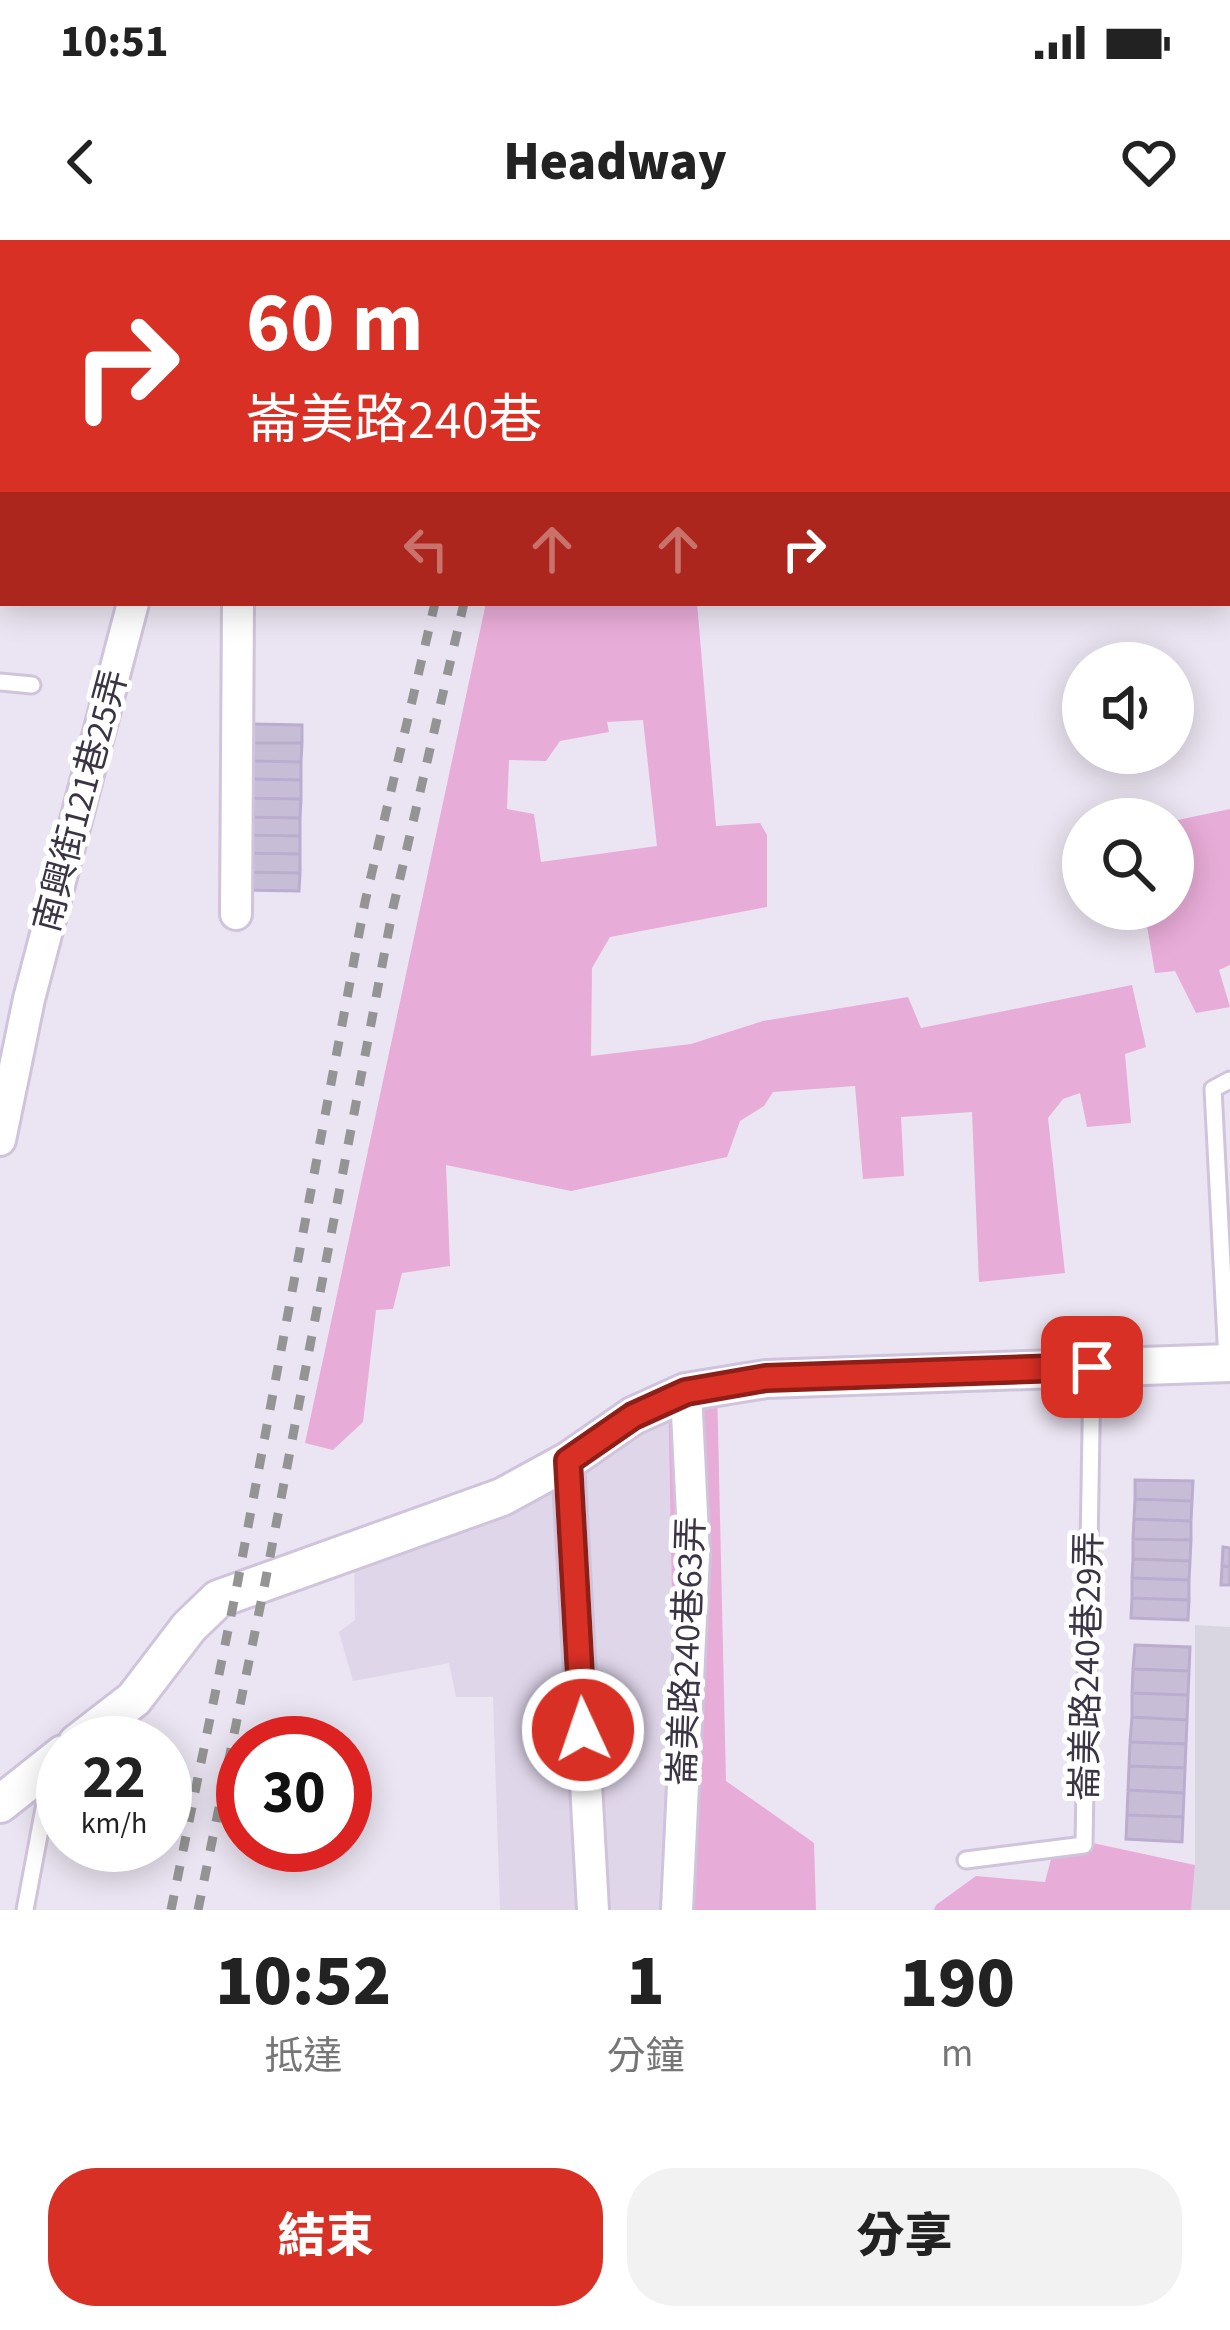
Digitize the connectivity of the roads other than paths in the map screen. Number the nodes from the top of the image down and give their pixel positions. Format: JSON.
{"nodes":[{"id":1,"x":132,"y":606,"type":"edge"},
{"id":2,"x":238,"y":606,"type":"edge"},
{"id":3,"x":0,"y":682,"type":"edge"},
{"id":4,"x":32,"y":685,"type":"dead end"},
{"id":5,"x":236,"y":914,"type":"dead end"},
{"id":6,"x":14,"y":996,"type":"edge"},
{"id":7,"x":1230,"y":1080,"type":"edge"},
{"id":8,"x":0,"y":1140,"type":"edge"},
{"id":9,"x":1228,"y":1363,"type":"edge"},
{"id":10,"x":1092,"y":1367,"type":"junction"},
{"id":11,"x":686,"y":1392,"type":"junction"},
{"id":12,"x":568,"y":1461,"type":"junction"},
{"id":13,"x":112,"y":1716,"type":"edge"},
{"id":14,"x":36,"y":1775,"type":"edge"},
{"id":15,"x":0,"y":1804,"type":"edge"},
{"id":16,"x":966,"y":1860,"type":"dead end"},
{"id":17,"x":36,"y":1866,"type":"edge"},
{"id":18,"x":25,"y":1910,"type":"edge"},
{"id":19,"x":593,"y":1910,"type":"edge"},
{"id":20,"x":677,"y":1910,"type":"edge"}],
"edges":[{"from":1,"to":6,"type":"street","name":"南興街121巷25弄"},
{"from":2,"to":5,"type":"street"},
{"from":3,"to":4,"type":"lane"},
{"from":6,"to":8,"type":"street","name":"南興街121巷25弄"},
{"from":7,"to":9,"type":"lane"},
{"from":9,"to":10,"type":"street"},
{"from":10,"to":11,"type":"street"},
{"from":10,"to":16,"type":"lane","name":"崙美路240巷29弄"},
{"from":11,"to":12,"type":"street"},
{"from":11,"to":20,"type":"street","name":"崙美路240巷63弄"},
{"from":12,"to":13,"type":"street"},
{"from":12,"to":19,"type":"street"},
{"from":14,"to":15,"type":"street"},
{"from":17,"to":18,"type":"lane"}]}
